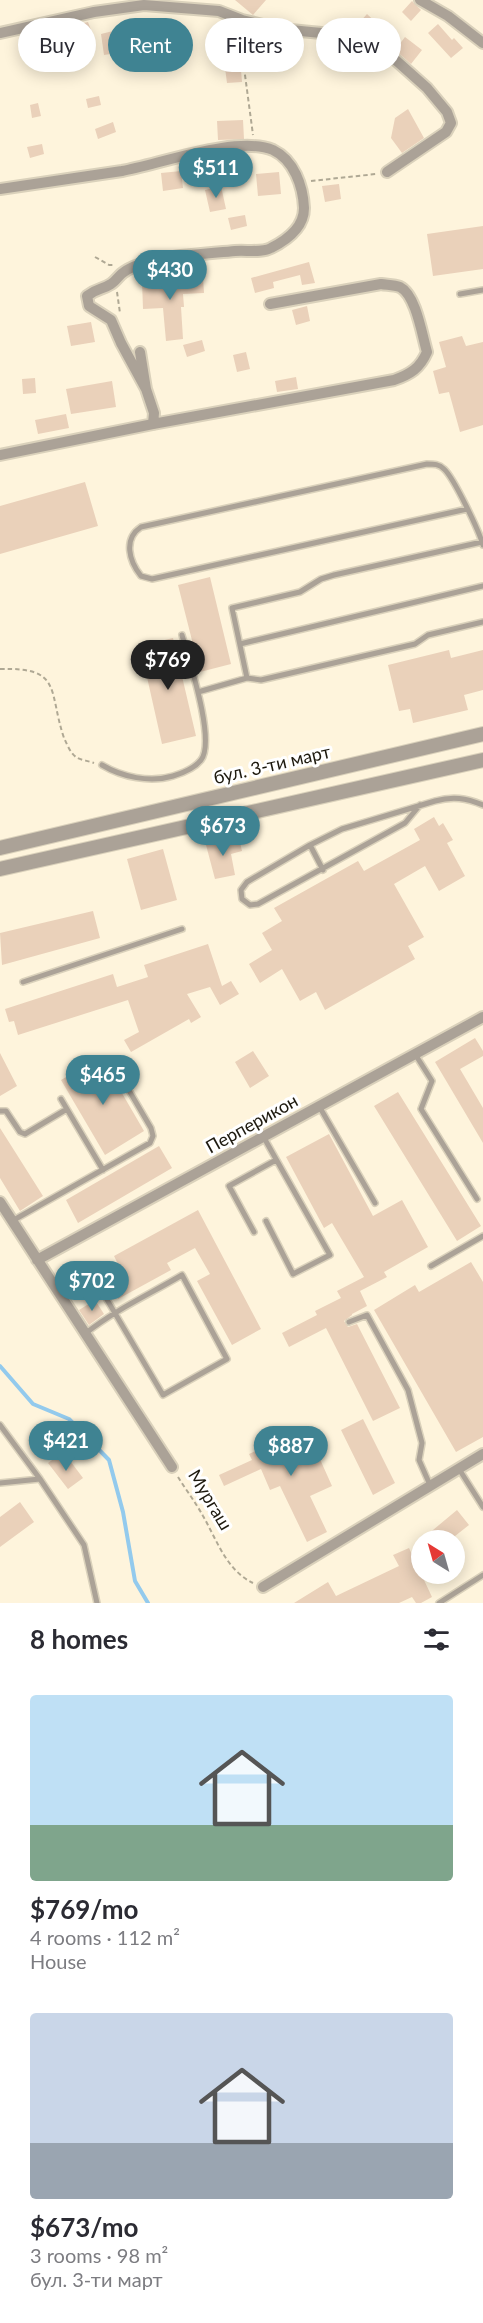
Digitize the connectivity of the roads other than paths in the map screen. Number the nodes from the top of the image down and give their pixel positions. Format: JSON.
{"nodes":[{"id":1,"x":420,"y":0,"type":"edge"},
{"id":2,"x":0,"y":33,"type":"edge"},
{"id":3,"x":483,"y":44,"type":"edge"},
{"id":4,"x":387,"y":172,"type":"road end"},
{"id":5,"x":0,"y":189,"type":"edge"},
{"id":6,"x":483,"y":290,"type":"edge"},
{"id":7,"x":460,"y":294,"type":"dead end"},
{"id":8,"x":270,"y":304,"type":"dead end"},
{"id":9,"x":140,"y":352,"type":"dead end"},
{"id":10,"x":146,"y":389,"type":"junction"},
{"id":11,"x":153,"y":424,"type":"junction"},
{"id":12,"x":0,"y":455,"type":"edge"},
{"id":13,"x":467,"y":509,"type":"junction"},
{"id":14,"x":483,"y":544,"type":"edge"},
{"id":15,"x":483,"y":586,"type":"edge"},
{"id":16,"x":483,"y":622,"type":"edge"},
{"id":17,"x":182,"y":635,"type":"dead end"},
{"id":18,"x":240,"y":645,"type":"junction"},
{"id":19,"x":247,"y":678,"type":"junction"},
{"id":20,"x":198,"y":692,"type":"junction"},
{"id":21,"x":483,"y":734,"type":"edge"},
{"id":22,"x":483,"y":760,"type":"edge"},
{"id":23,"x":102,"y":765,"type":"road end"},
{"id":24,"x":420,"y":805,"type":"junction"},
{"id":25,"x":483,"y":805,"type":"edge"},
{"id":26,"x":310,"y":845,"type":"junction"},
{"id":27,"x":0,"y":848,"type":"edge"},
{"id":28,"x":0,"y":869,"type":"edge"},
{"id":29,"x":323,"y":870,"type":"junction"},
{"id":30,"x":182,"y":929,"type":"dead end"},
{"id":31,"x":23,"y":982,"type":"dead end"},
{"id":32,"x":483,"y":1017,"type":"edge"},
{"id":33,"x":415,"y":1054,"type":"junction"},
{"id":34,"x":117,"y":1071,"type":"dead end"},
{"id":35,"x":61,"y":1099,"type":"dead end"},
{"id":36,"x":319,"y":1106,"type":"junction"},
{"id":37,"x":67,"y":1109,"type":"junction"},
{"id":38,"x":0,"y":1111,"type":"edge"},
{"id":39,"x":263,"y":1136,"type":"junction"},
{"id":40,"x":276,"y":1160,"type":"junction"},
{"id":41,"x":103,"y":1170,"type":"junction"},
{"id":42,"x":477,"y":1199,"type":"dead end"},
{"id":43,"x":0,"y":1202,"type":"edge"},
{"id":44,"x":375,"y":1203,"type":"dead end"},
{"id":45,"x":12,"y":1221,"type":"junction"},
{"id":46,"x":266,"y":1221,"type":"dead end"},
{"id":47,"x":254,"y":1232,"type":"dead end"},
{"id":48,"x":483,"y":1236,"type":"edge"},
{"id":49,"x":37,"y":1260,"type":"junction"},
{"id":50,"x":431,"y":1266,"type":"dead end"},
{"id":51,"x":89,"y":1269,"type":"dead end"},
{"id":52,"x":115,"y":1314,"type":"junction"},
{"id":53,"x":349,"y":1322,"type":"dead end"},
{"id":54,"x":84,"y":1334,"type":"junction"},
{"id":55,"x":0,"y":1425,"type":"edge"},
{"id":56,"x":483,"y":1454,"type":"edge"},
{"id":57,"x":172,"y":1467,"type":"road end"},
{"id":58,"x":458,"y":1468,"type":"junction"},
{"id":59,"x":40,"y":1479,"type":"junction"},
{"id":60,"x":0,"y":1483,"type":"edge"},
{"id":61,"x":430,"y":1485,"type":"junction"},
{"id":62,"x":483,"y":1507,"type":"edge"},
{"id":63,"x":483,"y":1575,"type":"edge"},
{"id":64,"x":263,"y":1587,"type":"road end"},
{"id":65,"x":97,"y":1603,"type":"edge"},
{"id":66,"x":439,"y":1603,"type":"edge"}],
"edges":[{"from":1,"to":3,"type":"street"},
{"from":2,"to":4,"type":"street"},
{"from":5,"to":10,"type":"street"},
{"from":6,"to":7,"type":"lane"},
{"from":8,"to":11,"type":"street"},
{"from":9,"to":10,"type":"street"},
{"from":10,"to":11,"type":"street"},
{"from":11,"to":12,"type":"street"},
{"from":13,"to":13,"type":"lane"},
{"from":13,"to":14,"type":"lane"},
{"from":14,"to":18,"type":"lane"},
{"from":15,"to":18,"type":"lane"},
{"from":16,"to":19,"type":"lane"},
{"from":17,"to":20,"type":"lane"},
{"from":18,"to":19,"type":"lane"},
{"from":19,"to":20,"type":"lane"},
{"from":20,"to":23,"type":"lane"},
{"from":21,"to":27,"type":"street","name":"бул. 3-ти март"},
{"from":22,"to":28,"type":"street"},
{"from":24,"to":25,"type":"lane"},
{"from":24,"to":26,"type":"lane"},
{"from":24,"to":29,"type":"lane"},
{"from":26,"to":29,"type":"lane"},
{"from":26,"to":29,"type":"lane"},
{"from":30,"to":31,"type":"lane"},
{"from":32,"to":33,"type":"street","name":"Перперикон"},
{"from":33,"to":36,"type":"street","name":"Перперикон"},
{"from":33,"to":42,"type":"lane"},
{"from":34,"to":41,"type":"lane"},
{"from":35,"to":37,"type":"lane"},
{"from":36,"to":39,"type":"street","name":"Перперикон"},
{"from":36,"to":44,"type":"lane"},
{"from":37,"to":38,"type":"lane"},
{"from":37,"to":41,"type":"lane"},
{"from":39,"to":40,"type":"lane"},
{"from":39,"to":49,"type":"street","name":"Перперикон"},
{"from":40,"to":46,"type":"lane"},
{"from":40,"to":47,"type":"lane"},
{"from":41,"to":45,"type":"lane"},
{"from":43,"to":45,"type":"street","name":"Мургаш"},
{"from":45,"to":49,"type":"street","name":"Мургаш"},
{"from":48,"to":50,"type":"lane"},
{"from":49,"to":54,"type":"street","name":"Мургаш"},
{"from":51,"to":52,"type":"lane"},
{"from":52,"to":52,"type":"lane"},
{"from":52,"to":54,"type":"lane"},
{"from":53,"to":61,"type":"lane"},
{"from":54,"to":57,"type":"street","name":"Мургаш"},
{"from":55,"to":59,"type":"lane"},
{"from":56,"to":58,"type":"street"},
{"from":58,"to":61,"type":"street"},
{"from":58,"to":62,"type":"lane"},
{"from":59,"to":60,"type":"lane"},
{"from":59,"to":65,"type":"lane"},
{"from":61,"to":64,"type":"street"},
{"from":63,"to":66,"type":"lane"}]}
